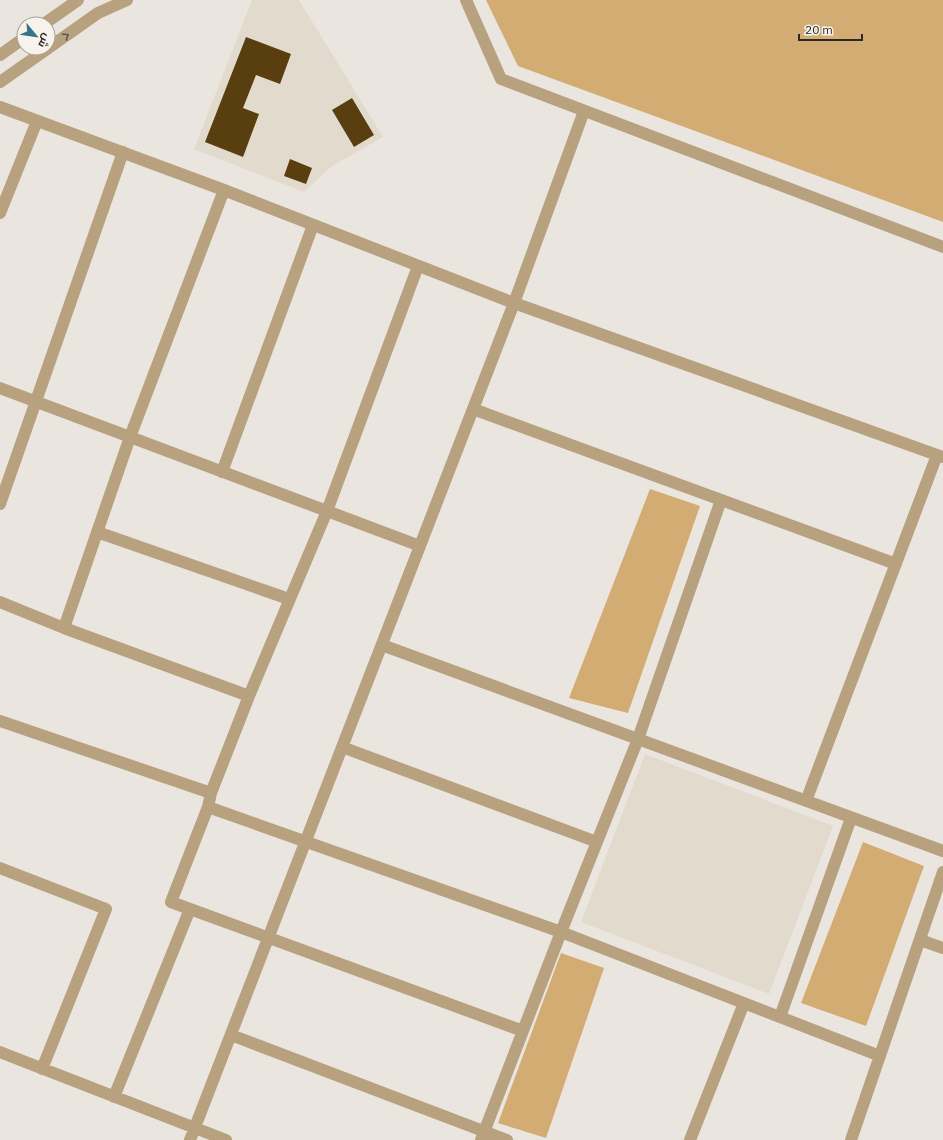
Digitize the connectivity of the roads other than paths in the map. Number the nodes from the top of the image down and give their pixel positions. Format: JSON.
{"nodes":[{"id":1,"x":78,"y":0,"type":"edge"},
{"id":2,"x":127,"y":0,"type":"edge"},
{"id":3,"x":466,"y":0,"type":"edge"},
{"id":4,"x":55,"y":16,"type":"edge"},
{"id":5,"x":16,"y":44,"type":"edge"},
{"id":6,"x":0,"y":56,"type":"edge"},
{"id":7,"x":0,"y":82,"type":"edge"},
{"id":8,"x":0,"y":107,"type":"edge"},
{"id":9,"x":584,"y":111,"type":"junction"},
{"id":10,"x":37,"y":121,"type":"junction"},
{"id":11,"x":123,"y":152,"type":"junction"},
{"id":12,"x":224,"y":190,"type":"junction"},
{"id":13,"x":0,"y":213,"type":"edge"},
{"id":14,"x":313,"y":225,"type":"junction"},
{"id":15,"x":943,"y":247,"type":"edge"},
{"id":16,"x":418,"y":266,"type":"junction"},
{"id":17,"x":514,"y":303,"type":"junction"},
{"id":18,"x":0,"y":388,"type":"edge"},
{"id":19,"x":36,"y":402,"type":"junction"},
{"id":20,"x":473,"y":409,"type":"junction"},
{"id":21,"x":130,"y":437,"type":"junction"},
{"id":22,"x":940,"y":456,"type":"edge"},
{"id":23,"x":222,"y":472,"type":"junction"},
{"id":24,"x":722,"y":500,"type":"junction"},
{"id":25,"x":0,"y":504,"type":"edge"},
{"id":26,"x":327,"y":511,"type":"junction"},
{"id":27,"x":97,"y":532,"type":"junction"},
{"id":28,"x":420,"y":546,"type":"junction"},
{"id":29,"x":896,"y":564,"type":"junction"},
{"id":30,"x":289,"y":599,"type":"junction"},
{"id":31,"x":0,"y":602,"type":"edge"},
{"id":32,"x":64,"y":628,"type":"junction"},
{"id":33,"x":382,"y":646,"type":"junction"},
{"id":34,"x":248,"y":696,"type":"junction"},
{"id":35,"x":0,"y":721,"type":"edge"},
{"id":36,"x":638,"y":739,"type":"junction"},
{"id":37,"x":342,"y":747,"type":"junction"},
{"id":38,"x":211,"y":793,"type":"junction"},
{"id":39,"x":806,"y":801,"type":"junction"},
{"id":40,"x":208,"y":807,"type":"junction"},
{"id":41,"x":851,"y":818,"type":"junction"},
{"id":42,"x":306,"y":841,"type":"junction"},
{"id":43,"x":597,"y":842,"type":"junction"},
{"id":44,"x":943,"y":851,"type":"edge"},
{"id":45,"x":0,"y":868,"type":"edge"},
{"id":46,"x":943,"y":872,"type":"edge"},
{"id":47,"x":190,"y":909,"type":"junction"},
{"id":48,"x":561,"y":932,"type":"junction"},
{"id":49,"x":268,"y":938,"type":"junction"},
{"id":50,"x":920,"y":940,"type":"junction"},
{"id":51,"x":943,"y":948,"type":"edge"},
{"id":52,"x":744,"y":1003,"type":"junction"},
{"id":53,"x":780,"y":1017,"type":"junction"},
{"id":54,"x":523,"y":1032,"type":"junction"},
{"id":55,"x":231,"y":1034,"type":"junction"},
{"id":56,"x":0,"y":1052,"type":"edge"},
{"id":57,"x":880,"y":1056,"type":"junction"},
{"id":58,"x":42,"y":1069,"type":"junction"},
{"id":59,"x":114,"y":1097,"type":"junction"},
{"id":60,"x":195,"y":1128,"type":"junction"},
{"id":61,"x":483,"y":1136,"type":"edge"},
{"id":62,"x":190,"y":1140,"type":"edge"},
{"id":63,"x":226,"y":1140,"type":"edge"},
{"id":64,"x":507,"y":1140,"type":"edge"},
{"id":65,"x":690,"y":1140,"type":"edge"},
{"id":66,"x":851,"y":1140,"type":"edge"}],
"edges":[{"from":1,"to":4,"type":"street"},
{"from":7,"to":2,"type":"street","one_way":true},
{"from":3,"to":9,"type":"street"},
{"from":5,"to":6,"type":"street"},
{"from":8,"to":10,"type":"street"},
{"from":9,"to":15,"type":"street"},
{"from":9,"to":17,"type":"street"},
{"from":10,"to":11,"type":"street"},
{"from":10,"to":13,"type":"street"},
{"from":11,"to":12,"type":"street"},
{"from":11,"to":19,"type":"street"},
{"from":12,"to":14,"type":"street"},
{"from":12,"to":21,"type":"street"},
{"from":14,"to":16,"type":"street"},
{"from":14,"to":23,"type":"street"},
{"from":16,"to":17,"type":"street"},
{"from":16,"to":26,"type":"street"},
{"from":17,"to":20,"type":"street"},
{"from":17,"to":22,"type":"street"},
{"from":18,"to":19,"type":"street"},
{"from":19,"to":21,"type":"street"},
{"from":19,"to":25,"type":"street"},
{"from":20,"to":24,"type":"street"},
{"from":20,"to":28,"type":"street"},
{"from":21,"to":23,"type":"street"},
{"from":21,"to":27,"type":"street"},
{"from":22,"to":29,"type":"street"},
{"from":23,"to":26,"type":"street"},
{"from":24,"to":29,"type":"street"},
{"from":24,"to":36,"type":"street"},
{"from":26,"to":28,"type":"street"},
{"from":26,"to":30,"type":"street"},
{"from":27,"to":30,"type":"street"},
{"from":27,"to":32,"type":"street"},
{"from":28,"to":33,"type":"street"},
{"from":29,"to":39,"type":"street"},
{"from":30,"to":34,"type":"street"},
{"from":31,"to":32,"type":"street"},
{"from":32,"to":34,"type":"street"},
{"from":33,"to":36,"type":"street"},
{"from":33,"to":37,"type":"street"},
{"from":34,"to":38,"type":"street"},
{"from":35,"to":38,"type":"street"},
{"from":36,"to":39,"type":"street"},
{"from":36,"to":43,"type":"street"},
{"from":37,"to":42,"type":"street"},
{"from":37,"to":43,"type":"street"},
{"from":38,"to":40,"type":"street"},
{"from":39,"to":41,"type":"street"},
{"from":40,"to":42,"type":"street"},
{"from":40,"to":47,"type":"street"},
{"from":41,"to":44,"type":"street"},
{"from":41,"to":53,"type":"street"},
{"from":42,"to":48,"type":"street"},
{"from":42,"to":49,"type":"street"},
{"from":43,"to":48,"type":"street"},
{"from":45,"to":58,"type":"street"},
{"from":46,"to":50,"type":"street"},
{"from":47,"to":49,"type":"street"},
{"from":47,"to":59,"type":"street"},
{"from":48,"to":52,"type":"street"},
{"from":48,"to":54,"type":"street"},
{"from":49,"to":54,"type":"street"},
{"from":49,"to":55,"type":"street"},
{"from":50,"to":51,"type":"street"},
{"from":50,"to":57,"type":"street"},
{"from":52,"to":53,"type":"street"},
{"from":52,"to":65,"type":"street"},
{"from":53,"to":57,"type":"street"},
{"from":54,"to":61,"type":"street"},
{"from":55,"to":60,"type":"street"},
{"from":55,"to":61,"type":"street"},
{"from":56,"to":58,"type":"street"},
{"from":57,"to":66,"type":"street"},
{"from":58,"to":59,"type":"street"},
{"from":59,"to":60,"type":"street"},
{"from":60,"to":62,"type":"street"},
{"from":60,"to":63,"type":"street"},
{"from":61,"to":64,"type":"street"}]}
